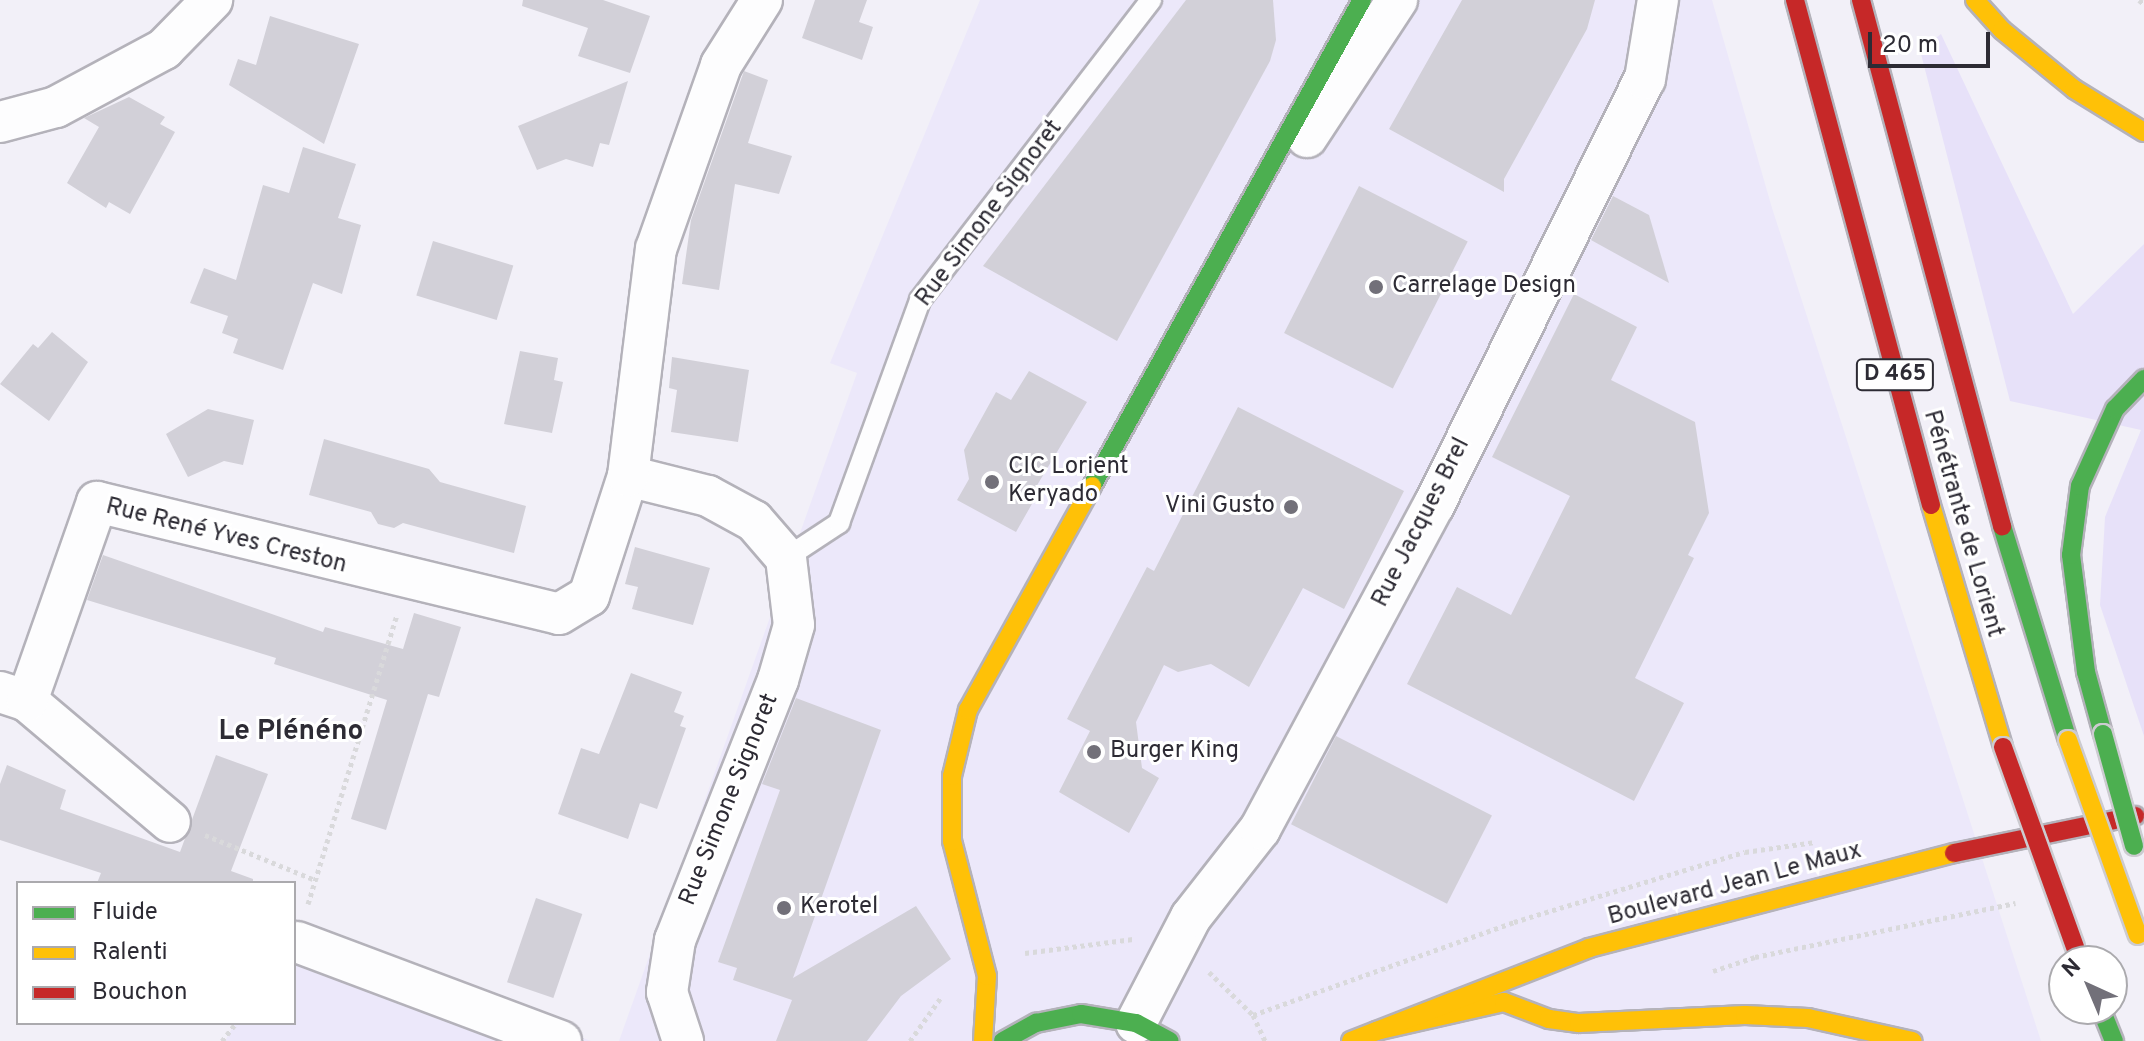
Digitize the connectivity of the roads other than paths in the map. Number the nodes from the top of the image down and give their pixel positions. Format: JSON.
{"nodes":[{"id":1,"x":212,"y":0,"type":"edge"},
{"id":2,"x":762,"y":0,"type":"edge"},
{"id":3,"x":1151,"y":0,"type":"edge"},
{"id":4,"x":1362,"y":0,"type":"edge"},
{"id":5,"x":1397,"y":0,"type":"edge"},
{"id":6,"x":1658,"y":0,"type":"edge"},
{"id":7,"x":1795,"y":0,"type":"edge"},
{"id":8,"x":1861,"y":0,"type":"edge"},
{"id":9,"x":1975,"y":0,"type":"edge"},
{"id":10,"x":0,"y":122,"type":"edge"},
{"id":11,"x":2144,"y":132,"type":"edge"},
{"id":12,"x":1166,"y":350,"type":"junction"},
{"id":13,"x":2144,"y":379,"type":"edge"},
{"id":14,"x":628,"y":476,"type":"junction"},
{"id":15,"x":786,"y":558,"type":"junction"},
{"id":16,"x":13,"y":696,"type":"edge"},
{"id":17,"x":2144,"y":814,"type":"edge"},
{"id":18,"x":170,"y":822,"type":"road end"},
{"id":19,"x":2140,"y":869,"type":"dead end"},
{"id":20,"x":297,"y":942,"type":"road end"},
{"id":21,"x":2141,"y":943,"type":"edge"},
{"id":22,"x":2075,"y":945,"type":"edge"},
{"id":23,"x":1376,"y":1031,"type":"junction"},
{"id":24,"x":1153,"y":1032,"type":"edge"},
{"id":25,"x":561,"y":1041,"type":"edge"},
{"id":26,"x":683,"y":1041,"type":"edge"},
{"id":27,"x":983,"y":1041,"type":"edge"},
{"id":28,"x":1003,"y":1041,"type":"edge"},
{"id":29,"x":1351,"y":1041,"type":"edge"},
{"id":30,"x":1912,"y":1041,"type":"edge"}],
"edges":[{"from":1,"to":10,"type":"street"},
{"from":2,"to":14,"type":"street"},
{"from":3,"to":15,"type":"lane","name":"Rue Simone Signoret"},
{"from":4,"to":12,"type":"main road"},
{"from":5,"to":12,"type":"street"},
{"from":6,"to":24,"type":"street","name":"Rue Jacques Brel"},
{"from":7,"to":22,"type":"main road","name":"Pénétrante de Lorient","number":"D 465","bridge":true},
{"from":8,"to":21,"type":"main road","name":"Pénétrante de Lorient","number":"D 465","bridge":true},
{"from":9,"to":11,"type":"main road"},
{"from":12,"to":27,"type":"main road"},
{"from":13,"to":19,"type":"main road","bridge":true},
{"from":14,"to":15,"type":"street"},
{"from":14,"to":16,"type":"street","name":"Rue René Yves Creston"},
{"from":15,"to":26,"type":"street","name":"Rue Simone Signoret"},
{"from":16,"to":18,"type":"street"},
{"from":17,"to":23,"type":"main road","name":"Boulevard Jean Le Maux"},
{"from":20,"to":25,"type":"street"},
{"from":23,"to":29,"type":"main road","name":"Boulevard Jean Le Maux"},
{"from":23,"to":30,"type":"main road"},
{"from":24,"to":28,"type":"main road"}]}
